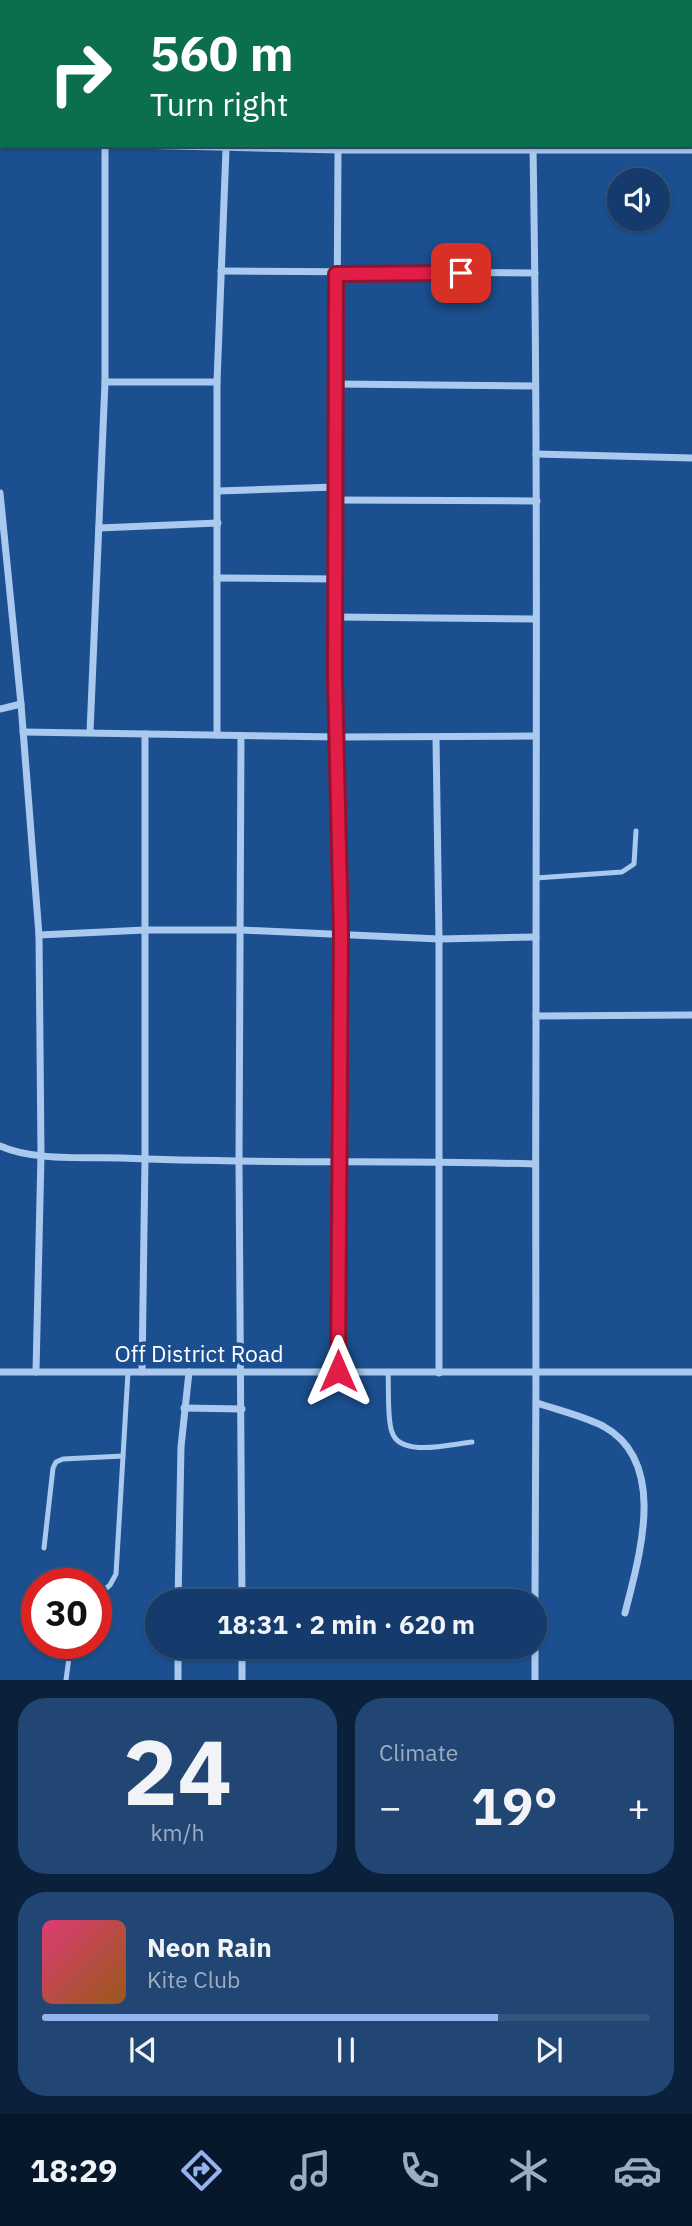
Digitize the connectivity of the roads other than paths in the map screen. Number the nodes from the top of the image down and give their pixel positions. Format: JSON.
{"nodes":[{"id":1,"x":105,"y":147,"type":"edge"},
{"id":2,"x":179,"y":147,"type":"edge"},
{"id":3,"x":226,"y":149,"type":"junction"},
{"id":4,"x":533,"y":149,"type":"junction"},
{"id":5,"x":338,"y":150,"type":"junction"},
{"id":6,"x":692,"y":150,"type":"edge"},
{"id":7,"x":221,"y":271,"type":"junction"},
{"id":8,"x":535,"y":273,"type":"junction"},
{"id":9,"x":336,"y":274,"type":"junction"},
{"id":10,"x":105,"y":382,"type":"junction"},
{"id":11,"x":217,"y":382,"type":"junction"},
{"id":12,"x":337,"y":384,"type":"junction"},
{"id":13,"x":535,"y":386,"type":"junction"},
{"id":14,"x":536,"y":454,"type":"junction"},
{"id":15,"x":692,"y":458,"type":"edge"},
{"id":16,"x":335,"y":487,"type":"junction"},
{"id":17,"x":218,"y":491,"type":"junction"},
{"id":18,"x":0,"y":493,"type":"edge"},
{"id":19,"x":335,"y":500,"type":"junction"},
{"id":20,"x":537,"y":500,"type":"junction"},
{"id":21,"x":218,"y":523,"type":"junction"},
{"id":22,"x":99,"y":528,"type":"junction"},
{"id":23,"x":218,"y":578,"type":"junction"},
{"id":24,"x":335,"y":579,"type":"junction"},
{"id":25,"x":335,"y":617,"type":"junction"},
{"id":26,"x":536,"y":619,"type":"junction"},
{"id":27,"x":21,"y":704,"type":"junction"},
{"id":28,"x":0,"y":709,"type":"edge"},
{"id":29,"x":23,"y":732,"type":"junction"},
{"id":30,"x":90,"y":732,"type":"junction"},
{"id":31,"x":145,"y":734,"type":"junction"},
{"id":32,"x":217,"y":735,"type":"junction"},
{"id":33,"x":241,"y":736,"type":"junction"},
{"id":34,"x":536,"y":736,"type":"junction"},
{"id":35,"x":337,"y":737,"type":"junction"},
{"id":36,"x":436,"y":738,"type":"junction"},
{"id":37,"x":636,"y":831,"type":"dead end"},
{"id":38,"x":536,"y":878,"type":"junction"},
{"id":39,"x":145,"y":930,"type":"junction"},
{"id":40,"x":242,"y":930,"type":"junction"},
{"id":41,"x":39,"y":935,"type":"junction"},
{"id":42,"x":341,"y":935,"type":"junction"},
{"id":43,"x":536,"y":937,"type":"junction"},
{"id":44,"x":439,"y":940,"type":"junction"},
{"id":45,"x":692,"y":1015,"type":"edge"},
{"id":46,"x":536,"y":1016,"type":"junction"},
{"id":47,"x":0,"y":1146,"type":"edge"},
{"id":48,"x":41,"y":1155,"type":"junction"},
{"id":49,"x":145,"y":1159,"type":"junction"},
{"id":50,"x":439,"y":1161,"type":"junction"},
{"id":51,"x":239,"y":1162,"type":"junction"},
{"id":52,"x":339,"y":1163,"type":"junction"},
{"id":53,"x":535,"y":1164,"type":"junction"},
{"id":54,"x":338,"y":1371,"type":"junction"},
{"id":55,"x":538,"y":1371,"type":"junction"},
{"id":56,"x":0,"y":1372,"type":"edge"},
{"id":57,"x":36,"y":1372,"type":"junction"},
{"id":58,"x":128,"y":1372,"type":"junction"},
{"id":59,"x":242,"y":1372,"type":"junction"},
{"id":60,"x":388,"y":1372,"type":"junction"},
{"id":61,"x":692,"y":1372,"type":"edge"},
{"id":62,"x":142,"y":1373,"type":"junction"},
{"id":63,"x":189,"y":1373,"type":"junction"},
{"id":64,"x":439,"y":1373,"type":"junction"},
{"id":65,"x":537,"y":1403,"type":"junction"},
{"id":66,"x":184,"y":1408,"type":"junction"},
{"id":67,"x":242,"y":1409,"type":"junction"},
{"id":68,"x":472,"y":1442,"type":"dead end"},
{"id":69,"x":123,"y":1456,"type":"junction"},
{"id":70,"x":44,"y":1548,"type":"dead end"},
{"id":71,"x":112,"y":1581,"type":"edge"},
{"id":72,"x":178,"y":1589,"type":"edge"},
{"id":73,"x":242,"y":1589,"type":"edge"},
{"id":74,"x":535,"y":1589,"type":"edge"},
{"id":75,"x":625,"y":1613,"type":"dead end"},
{"id":76,"x":68,"y":1659,"type":"edge"},
{"id":77,"x":178,"y":1659,"type":"edge"},
{"id":78,"x":242,"y":1659,"type":"edge"},
{"id":79,"x":535,"y":1659,"type":"edge"},
{"id":80,"x":65,"y":1680,"type":"edge"},
{"id":81,"x":178,"y":1680,"type":"edge"},
{"id":82,"x":242,"y":1680,"type":"edge"},
{"id":83,"x":535,"y":1680,"type":"edge"}],
"edges":[{"from":1,"to":10,"type":"street"},
{"from":2,"to":3,"type":"street"},
{"from":3,"to":5,"type":"street"},
{"from":3,"to":7,"type":"street"},
{"from":4,"to":5,"type":"street"},
{"from":4,"to":6,"type":"street"},
{"from":4,"to":8,"type":"street"},
{"from":5,"to":9,"type":"street"},
{"from":7,"to":9,"type":"street"},
{"from":7,"to":11,"type":"street"},
{"from":8,"to":9,"type":"street"},
{"from":8,"to":13,"type":"street"},
{"from":9,"to":12,"type":"street"},
{"from":10,"to":11,"type":"street"},
{"from":10,"to":22,"type":"street"},
{"from":11,"to":17,"type":"street"},
{"from":12,"to":13,"type":"street"},
{"from":12,"to":16,"type":"street"},
{"from":13,"to":14,"type":"street"},
{"from":14,"to":15,"type":"street"},
{"from":14,"to":20,"type":"street"},
{"from":16,"to":17,"type":"street"},
{"from":16,"to":19,"type":"street"},
{"from":17,"to":21,"type":"street"},
{"from":18,"to":27,"type":"street"},
{"from":19,"to":20,"type":"street"},
{"from":19,"to":24,"type":"street"},
{"from":20,"to":26,"type":"street"},
{"from":21,"to":22,"type":"street"},
{"from":21,"to":23,"type":"street"},
{"from":22,"to":30,"type":"street"},
{"from":23,"to":24,"type":"street"},
{"from":23,"to":32,"type":"street"},
{"from":24,"to":25,"type":"street"},
{"from":25,"to":26,"type":"street"},
{"from":25,"to":35,"type":"street"},
{"from":26,"to":34,"type":"street"},
{"from":27,"to":28,"type":"street"},
{"from":27,"to":29,"type":"street"},
{"from":29,"to":30,"type":"street"},
{"from":29,"to":41,"type":"street"},
{"from":30,"to":31,"type":"street"},
{"from":31,"to":32,"type":"street"},
{"from":31,"to":39,"type":"street"},
{"from":32,"to":33,"type":"street"},
{"from":33,"to":35,"type":"street"},
{"from":33,"to":40,"type":"street"},
{"from":34,"to":36,"type":"street"},
{"from":34,"to":38,"type":"street"},
{"from":35,"to":36,"type":"street"},
{"from":35,"to":42,"type":"street"},
{"from":36,"to":44,"type":"street"},
{"from":37,"to":38,"type":"lane"},
{"from":38,"to":43,"type":"street"},
{"from":39,"to":40,"type":"street"},
{"from":39,"to":41,"type":"street"},
{"from":39,"to":49,"type":"street"},
{"from":40,"to":42,"type":"street"},
{"from":40,"to":51,"type":"street"},
{"from":41,"to":48,"type":"street"},
{"from":42,"to":44,"type":"street"},
{"from":42,"to":52,"type":"street"},
{"from":43,"to":44,"type":"street"},
{"from":43,"to":46,"type":"street"},
{"from":44,"to":50,"type":"street"},
{"from":45,"to":46,"type":"street"},
{"from":46,"to":53,"type":"street"},
{"from":47,"to":48,"type":"street"},
{"from":48,"to":49,"type":"street"},
{"from":48,"to":57,"type":"street"},
{"from":49,"to":51,"type":"street"},
{"from":49,"to":62,"type":"street"},
{"from":50,"to":52,"type":"street"},
{"from":50,"to":53,"type":"street"},
{"from":50,"to":64,"type":"street"},
{"from":51,"to":52,"type":"street"},
{"from":51,"to":59,"type":"street"},
{"from":52,"to":54,"type":"street"},
{"from":53,"to":55,"type":"street"},
{"from":54,"to":59,"type":"street","name":"Off District Road"},
{"from":54,"to":60,"type":"street","name":"Off District Road"},
{"from":55,"to":61,"type":"street","name":"Off District Road"},
{"from":55,"to":64,"type":"street","name":"Off District Road"},
{"from":55,"to":65,"type":"street"},
{"from":56,"to":57,"type":"street","name":"Off District Road"},
{"from":57,"to":58,"type":"street","name":"Off District Road"},
{"from":58,"to":62,"type":"street","name":"Off District Road"},
{"from":58,"to":69,"type":"lane"},
{"from":59,"to":63,"type":"street","name":"Off District Road"},
{"from":59,"to":67,"type":"street"},
{"from":60,"to":64,"type":"street","name":"Off District Road"},
{"from":60,"to":68,"type":"lane"},
{"from":62,"to":63,"type":"street","name":"Off District Road"},
{"from":63,"to":66,"type":"street"},
{"from":65,"to":74,"type":"street"},
{"from":65,"to":75,"type":"street"},
{"from":66,"to":67,"type":"street"},
{"from":66,"to":72,"type":"street"},
{"from":67,"to":73,"type":"street"},
{"from":69,"to":70,"type":"lane"},
{"from":69,"to":71,"type":"lane"},
{"from":76,"to":80,"type":"lane"},
{"from":77,"to":81,"type":"street"},
{"from":78,"to":82,"type":"street"},
{"from":79,"to":83,"type":"street"}]}
